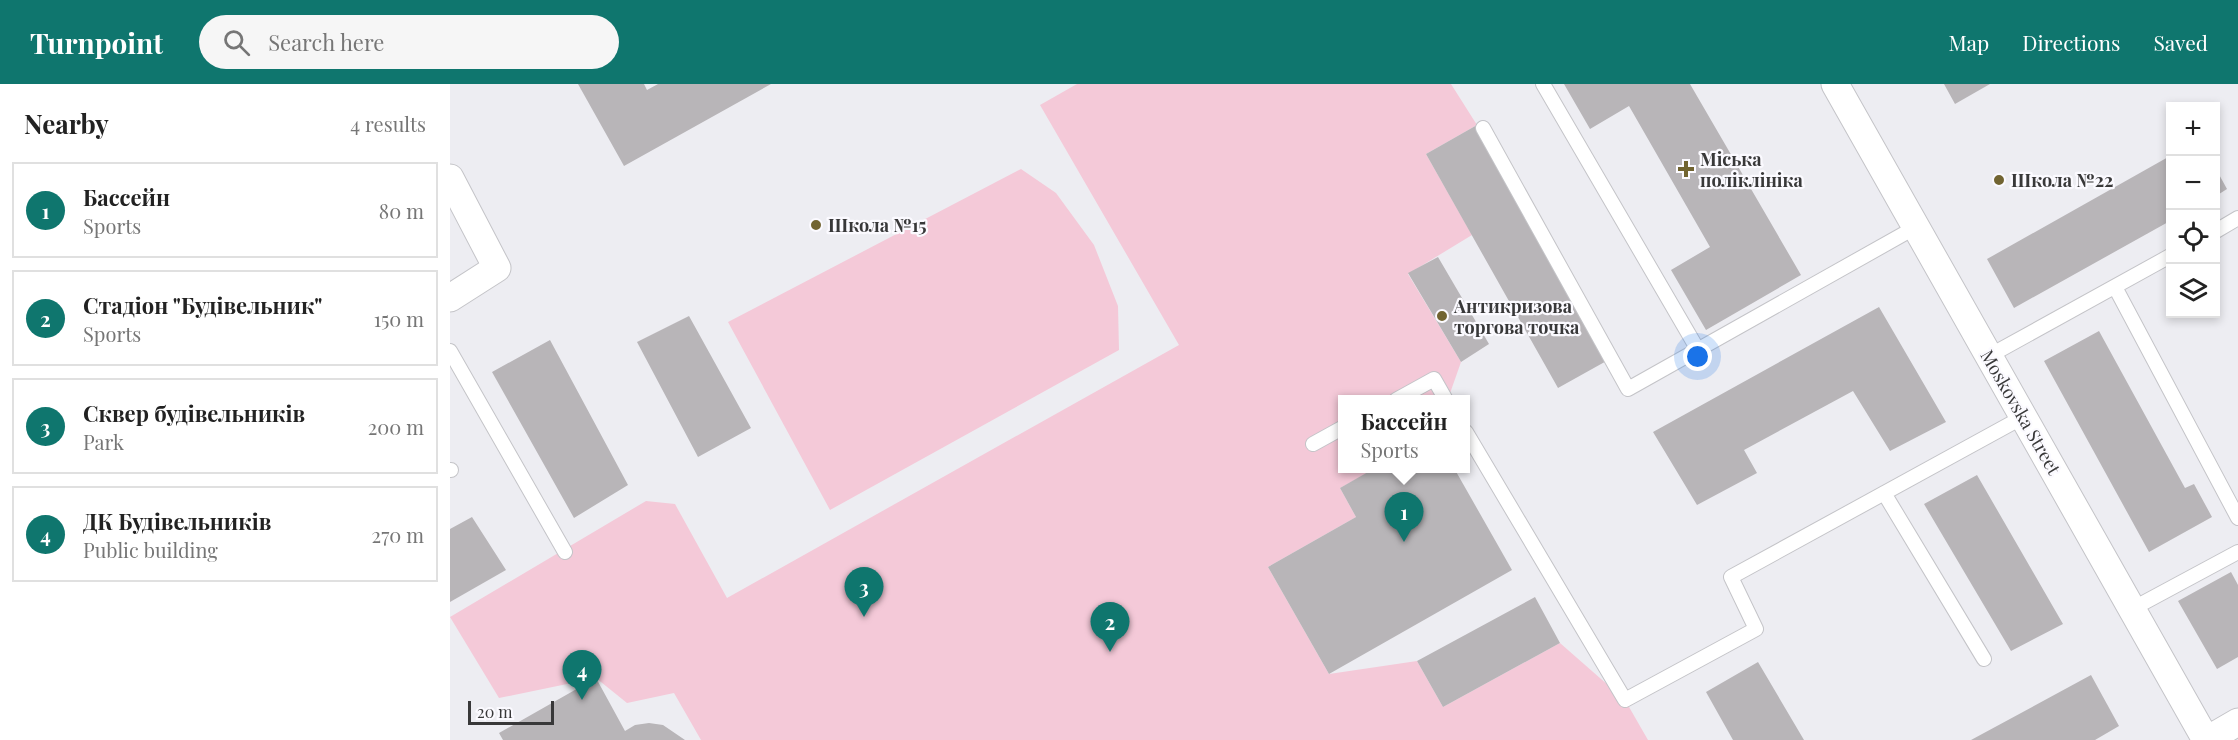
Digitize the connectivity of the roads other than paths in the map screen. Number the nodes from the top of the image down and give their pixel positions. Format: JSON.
{"nodes":[{"id":1,"x":1543,"y":84,"type":"edge"},
{"id":2,"x":1835,"y":84,"type":"edge"},
{"id":3,"x":1483,"y":128,"type":"dead end"},
{"id":4,"x":450,"y":178,"type":"edge"},
{"id":5,"x":2238,"y":218,"type":"edge"},
{"id":6,"x":1916,"y":227,"type":"junction"},
{"id":7,"x":2220,"y":229,"type":"edge"},
{"id":8,"x":2166,"y":258,"type":"edge"},
{"id":9,"x":2115,"y":287,"type":"junction"},
{"id":10,"x":450,"y":298,"type":"edge"},
{"id":11,"x":1698,"y":350,"type":"junction"},
{"id":12,"x":450,"y":351,"type":"edge"},
{"id":13,"x":1989,"y":356,"type":"junction"},
{"id":14,"x":1404,"y":395,"type":"edge"},
{"id":15,"x":1443,"y":395,"type":"edge"},
{"id":16,"x":2023,"y":417,"type":"junction"},
{"id":17,"x":1338,"y":430,"type":"edge"},
{"id":18,"x":1470,"y":439,"type":"edge"},
{"id":19,"x":1313,"y":444,"type":"dead end"},
{"id":20,"x":1884,"y":493,"type":"junction"},
{"id":21,"x":2238,"y":518,"type":"edge"},
{"id":22,"x":565,"y":552,"type":"dead end"},
{"id":23,"x":2238,"y":552,"type":"edge"},
{"id":24,"x":2132,"y":609,"type":"junction"},
{"id":25,"x":1984,"y":659,"type":"dead end"},
{"id":26,"x":2238,"y":722,"type":"edge"},
{"id":27,"x":2206,"y":740,"type":"edge"}],
"edges":[{"from":1,"to":11,"type":"lane"},
{"from":2,"to":6,"type":"street","name":"Moskovska Street"},
{"from":3,"to":11,"type":"lane"},
{"from":4,"to":10,"type":"street"},
{"from":5,"to":7,"type":"lane"},
{"from":6,"to":11,"type":"lane"},
{"from":6,"to":13,"type":"street","name":"Moskovska Street"},
{"from":8,"to":9,"type":"lane"},
{"from":9,"to":13,"type":"lane"},
{"from":9,"to":21,"type":"lane"},
{"from":12,"to":22,"type":"lane"},
{"from":13,"to":16,"type":"street","name":"Moskovska Street"},
{"from":14,"to":15,"type":"lane"},
{"from":16,"to":20,"type":"lane"},
{"from":16,"to":24,"type":"street","name":"Moskovska Street"},
{"from":17,"to":19,"type":"lane"},
{"from":18,"to":20,"type":"lane"},
{"from":20,"to":25,"type":"lane"},
{"from":23,"to":24,"type":"lane"},
{"from":24,"to":27,"type":"street","name":"Moskovska Street"},
{"from":26,"to":27,"type":"street"}]}
